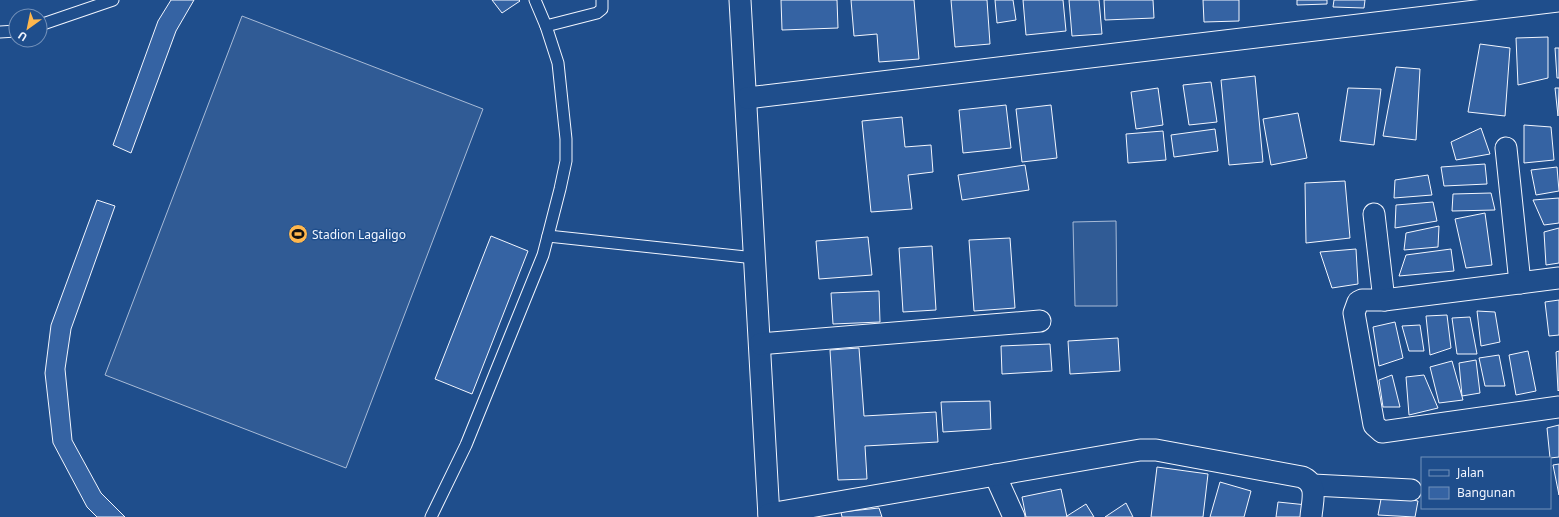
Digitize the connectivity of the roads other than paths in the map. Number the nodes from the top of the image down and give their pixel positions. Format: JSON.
{"nodes":[{"id":1,"x":113,"y":0,"type":"edge"},
{"id":2,"x":535,"y":0,"type":"edge"},
{"id":3,"x":602,"y":0,"type":"edge"},
{"id":4,"x":740,"y":0,"type":"edge"},
{"id":5,"x":1559,"y":1,"type":"edge"},
{"id":6,"x":48,"y":22,"type":"edge"},
{"id":7,"x":546,"y":26,"type":"junction"},
{"id":8,"x":747,"y":98,"type":"junction"},
{"id":9,"x":1506,"y":148,"type":"dead end"},
{"id":10,"x":1374,"y":214,"type":"dead end"},
{"id":11,"x":548,"y":236,"type":"junction"},
{"id":12,"x":755,"y":258,"type":"junction"},
{"id":13,"x":1559,"y":278,"type":"edge"},
{"id":14,"x":1520,"y":283,"type":"junction"},
{"id":15,"x":1384,"y":300,"type":"junction"},
{"id":16,"x":1040,"y":321,"type":"dead end"},
{"id":17,"x":760,"y":344,"type":"junction"},
{"id":18,"x":1559,"y":407,"type":"edge"},
{"id":19,"x":995,"y":475,"type":"junction"},
{"id":20,"x":1313,"y":485,"type":"junction"},
{"id":21,"x":1411,"y":490,"type":"dead end"},
{"id":22,"x":769,"y":516,"type":"edge"},
{"id":23,"x":431,"y":517,"type":"edge"},
{"id":24,"x":1014,"y":517,"type":"edge"},
{"id":25,"x":1311,"y":517,"type":"edge"}],
"edges":[{"from":1,"to":6,"type":"lane"},
{"from":2,"to":7,"type":"lane"},
{"from":3,"to":7,"type":"lane"},
{"from":4,"to":8,"type":"street"},
{"from":5,"to":8,"type":"street"},
{"from":7,"to":11,"type":"lane"},
{"from":8,"to":12,"type":"street"},
{"from":9,"to":14,"type":"street"},
{"from":10,"to":15,"type":"street"},
{"from":11,"to":12,"type":"lane"},
{"from":11,"to":23,"type":"lane"},
{"from":12,"to":17,"type":"street"},
{"from":13,"to":14,"type":"street"},
{"from":14,"to":15,"type":"street"},
{"from":15,"to":18,"type":"street"},
{"from":16,"to":17,"type":"street"},
{"from":17,"to":22,"type":"street"},
{"from":19,"to":20,"type":"street"},
{"from":19,"to":22,"type":"street"},
{"from":19,"to":24,"type":"street"},
{"from":20,"to":21,"type":"street"},
{"from":20,"to":25,"type":"street"}]}
